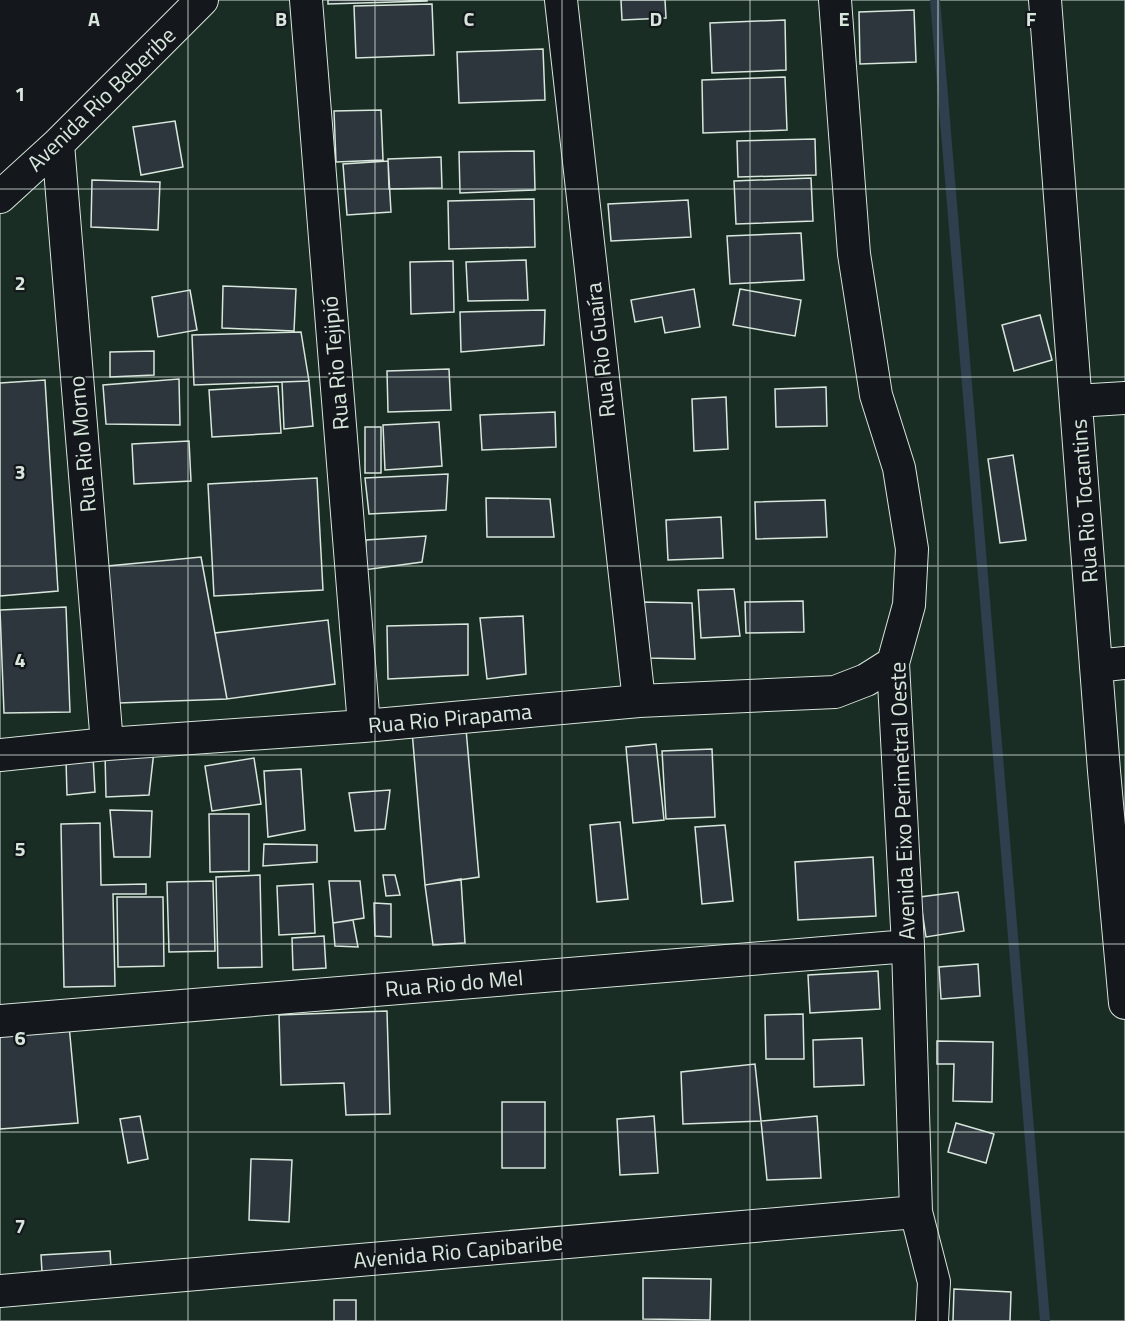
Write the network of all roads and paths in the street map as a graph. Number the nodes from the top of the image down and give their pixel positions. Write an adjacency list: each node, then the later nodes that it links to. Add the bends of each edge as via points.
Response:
1 (202, 0): 6 (street, Avenida Rio Beberibe)
2 (306, 0): 13 (street, Rua Rio Tejipió)
3 (561, 0): 12 (street, Rua Rio Guaíra)
4 (835, 0): 10 (street, Avenida Eixo Perimetral Oeste, via 854,254 876,394 898,468 912,549 909,606)
5 (1045, 0): 9 (street, Rua Rio Tocantins)
6 (58, 144): 7 (street, Avenida Rio Beberibe); 14 (street, Rua Rio Morno)
7 (0, 197)
8 (1125, 398): 9 (street)
9 (1076, 401): 11 (street, Rua Rio Tocantins)
10 (893, 663): 12 (street, Rua Rio Pirapama, via 866,680 835,692); 17 (street, Avenida Eixo Perimetral Oeste)
11 (1111, 664): 16 (street, Rua Rio Tocantins)
12 (639, 701): 13 (street, Rua Rio Pirapama)
13 (364, 726): 14 (street, Rua Rio Pirapama)
14 (107, 744): 15 (street, Rua Rio Pirapama)
15 (0, 754)
16 (1122, 916): 18 (street, Rua Rio Tocantins)
17 (908, 946): 19 (street, Rua Rio do Mel); 20 (street, Avenida Eixo Perimetral Oeste)
18 (1125, 1003)
19 (0, 1021)
20 (916, 1212): 21 (street, Avenida Rio Capibaribe); 22 (street, Avenida Eixo Perimetral Oeste, via 934,1282)
21 (0, 1291)
22 (932, 1321)

